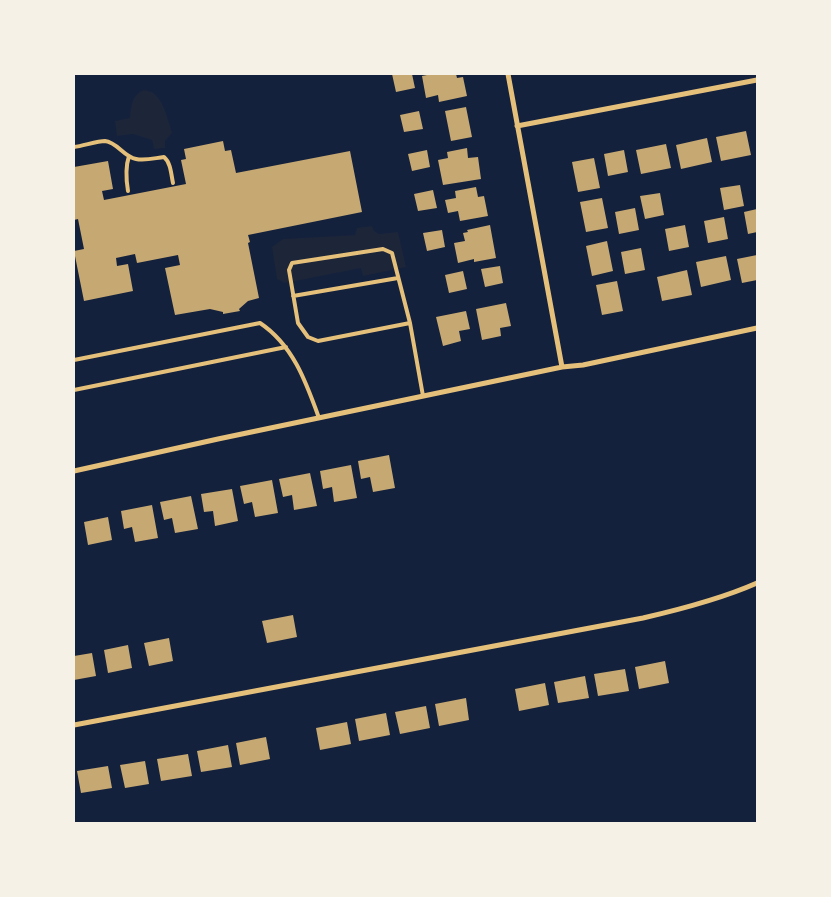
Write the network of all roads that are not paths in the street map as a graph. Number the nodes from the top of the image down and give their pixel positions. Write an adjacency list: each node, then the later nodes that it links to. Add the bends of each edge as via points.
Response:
1 (508, 74): 3 (street)
2 (757, 80): 3 (street)
3 (517, 126): 14 (street)
4 (74, 148): 5 (lane, via 104,141)
5 (129, 156): 6 (lane, via 145,160 164,157); 7 (lane, via 126,164)
6 (173, 183)
7 (128, 191)
8 (398, 278): 9 (lane); 9 (lane, via 392,253 383,249 292,263 289,270); 10 (lane)
9 (294, 296): 10 (lane, via 298,322 308,338 318,341)
10 (410, 323): 16 (lane)
11 (757, 328): 14 (street)
12 (286, 347): 13 (lane, via 260,322); 15 (lane); 17 (lane, via 300,370)
13 (74, 360)
14 (562, 367): 16 (street)
15 (74, 390)
16 (423, 396): 17 (street)
17 (319, 418): 18 (street)
18 (74, 471)
19 (757, 583): 20 (street, via 695,606 644,618)
20 (74, 725)

